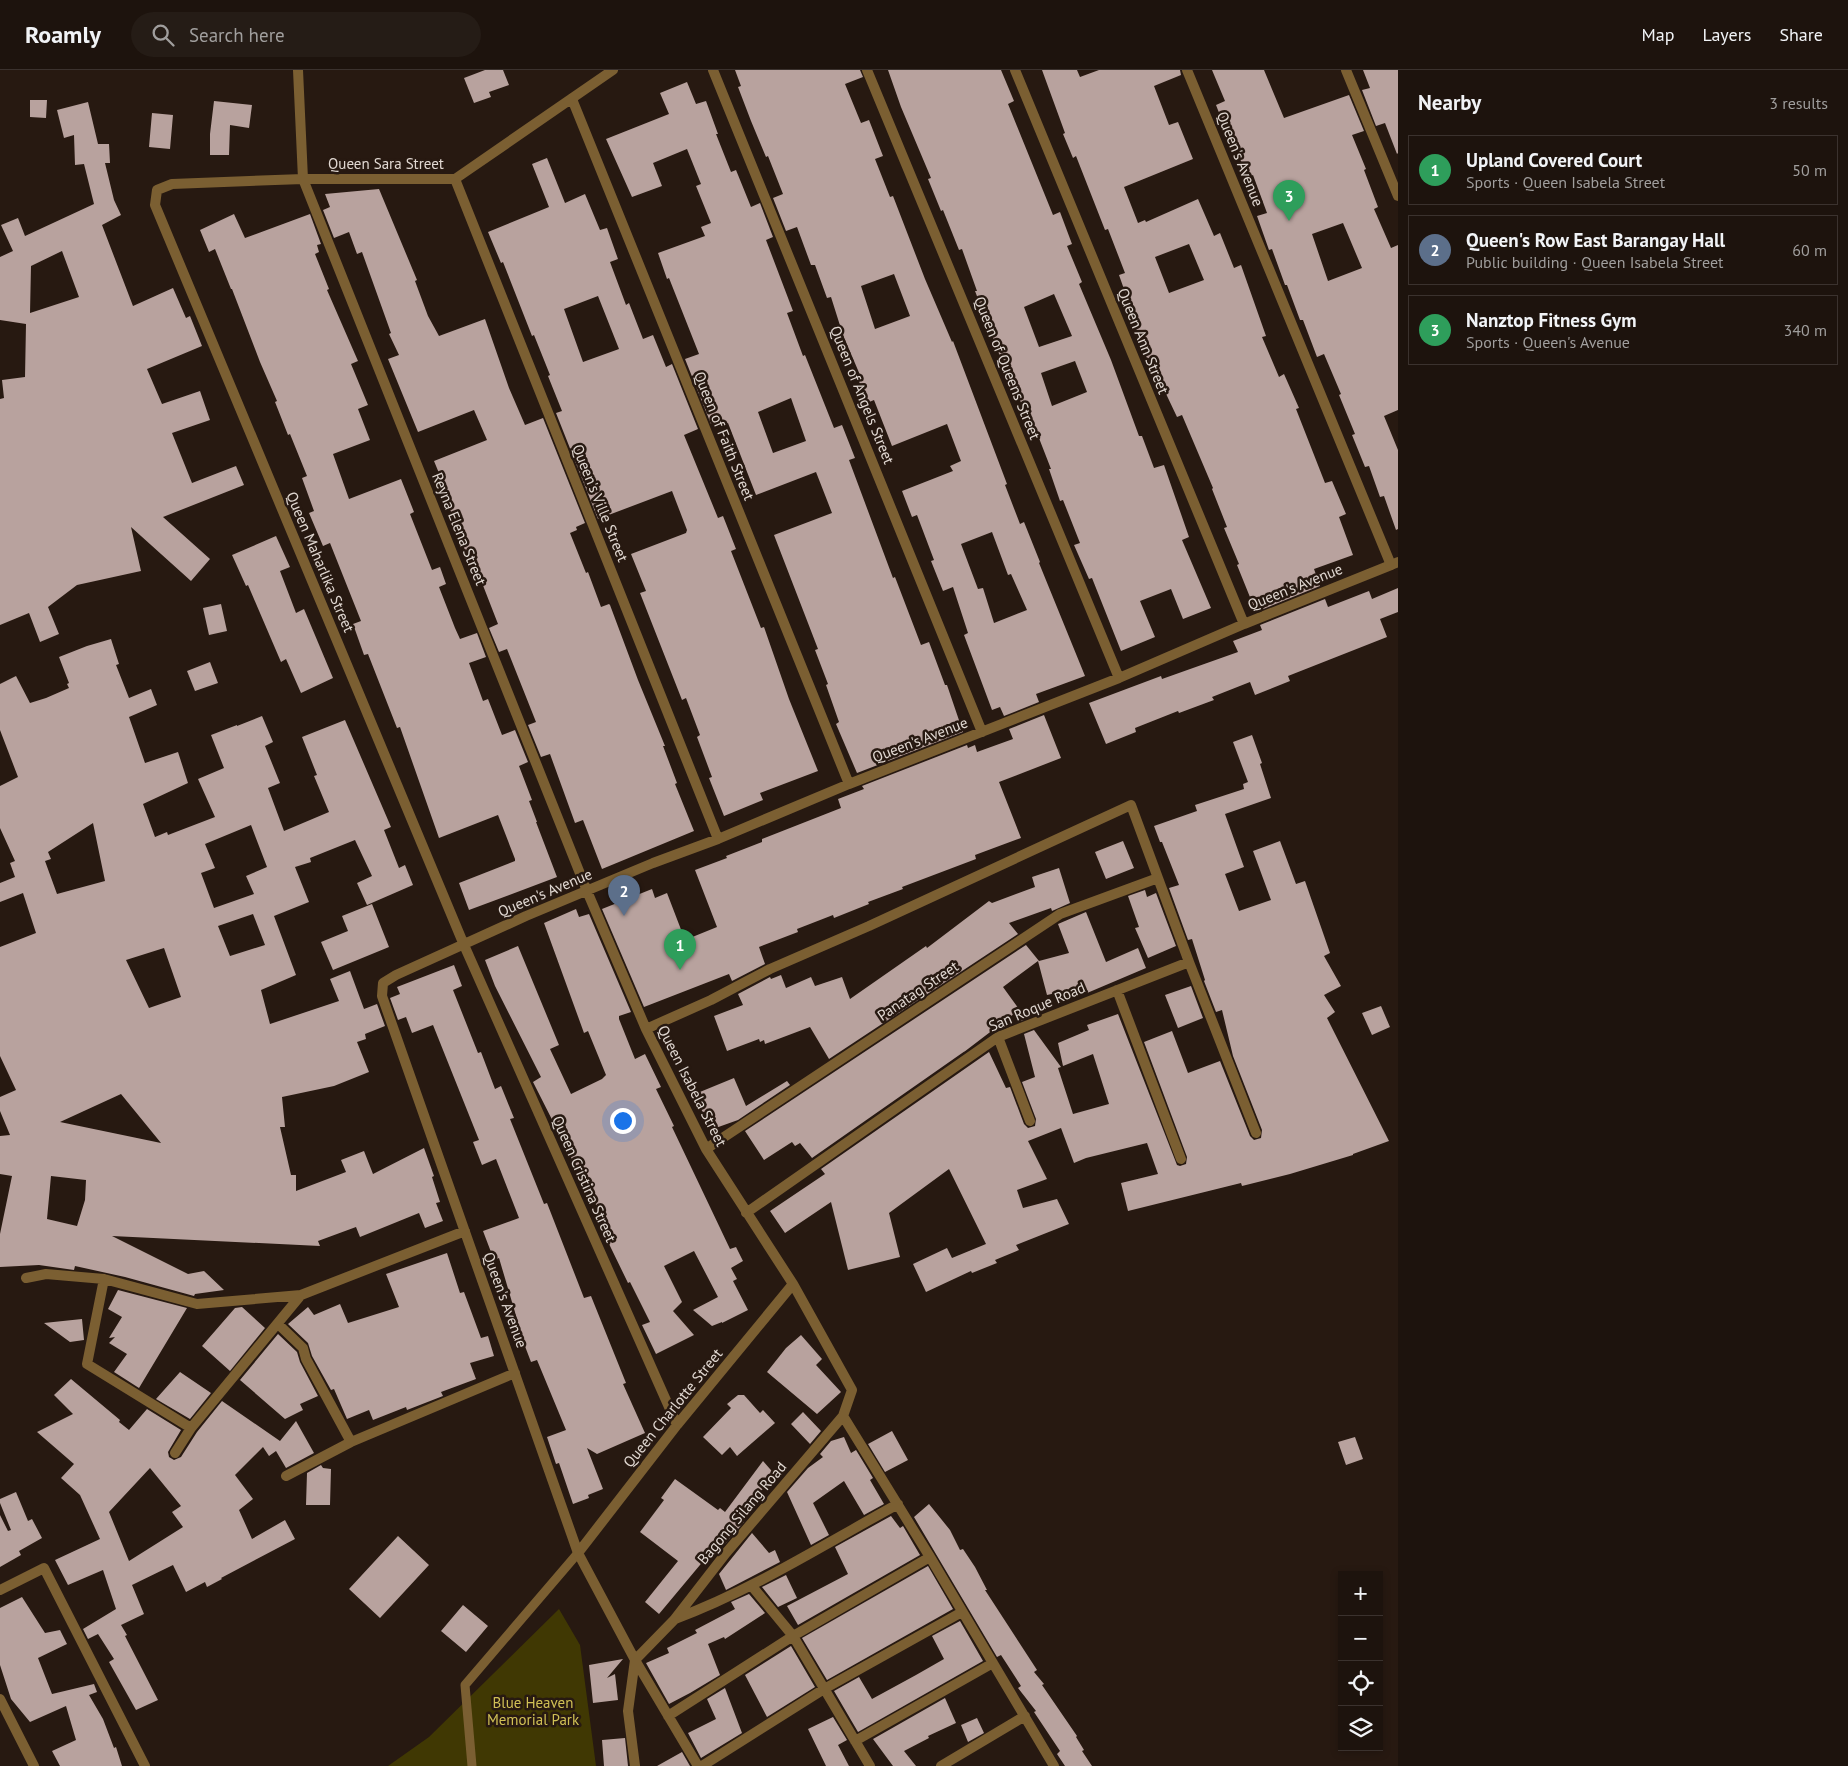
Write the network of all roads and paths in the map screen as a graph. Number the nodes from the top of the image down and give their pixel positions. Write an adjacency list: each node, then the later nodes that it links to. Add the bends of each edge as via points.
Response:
1 (298, 70): 9 (street, Reyna Elena Street)
2 (613, 70): 8 (street, Queen Sara Street)
3 (713, 70): 16 (street, Queen of Angels Street)
4 (868, 70): 15 (street, Queen of Queens Street)
5 (1015, 70): 14 (street, Queen Ann Street)
6 (1187, 70): 13 (street, Queen's Avenue)
7 (1346, 70): 12 (street)
8 (572, 99): 10 (street, Queen Sara Street); 17 (street, Queen of Faith Street)
9 (302, 179): 10 (street, Queen Sara Street); 11 (street, Queen Sara Street, via 172,184); 20 (street, Reyna Elena Street)
10 (455, 179): 18 (street, Queen's Ville Street)
11 (157, 190): 21 (street, Queen Maharlika Street, via 156,205)
12 (1398, 196)
13 (1395, 563): 14 (street, Queen's Avenue)
14 (1244, 624): 15 (street, Queen's Avenue)
15 (1119, 678): 16 (street, Queen's Avenue)
16 (982, 732): 17 (street, Queen's Avenue)
17 (849, 784): 18 (street, Queen's Avenue)
18 (718, 838): 20 (street, Queen's Avenue)
19 (1158, 878): 22 (street); 24 (street, via 1131,805); 28 (street, Panatag Street, via 1060,914)
20 (587, 891): 21 (street, Queen's Avenue); 24 (street, Queen Isabela Street)
21 (464, 945): 31 (street, Queen's Avenue, via 396,975 384,983 382,996); 39 (street, Queen Cristina Street)
22 (1189, 962): 23 (street, San Roque Road); 27 (street)
23 (1117, 990): 25 (street, San Roque Road); 29 (street)
24 (646, 1028): 28 (street, Queen Isabela Street)
25 (998, 1037): 26 (street); 30 (street, San Roque Road)
26 (1030, 1121)
27 (1256, 1133)
28 (706, 1149): 30 (street, Queen Isabela Street)
29 (1181, 1159)
30 (746, 1213): 34 (street, Queen Isabela Street)
31 (464, 1231): 35 (street); 37 (street, Queen's Avenue)
32 (26, 1278): 33 (street, via 46,1274)
33 (104, 1279): 35 (street, via 197,1304); 40 (street, via 87,1364)
34 (793, 1284): 38 (street, Bagong Silang Road, via 852,1390); 39 (street, Queen Charlotte Street)
35 (301, 1295): 36 (street)
36 (278, 1324): 40 (street); 41 (street, via 303,1348)
37 (515, 1374): 41 (street); 45 (street, Queen's Avenue)
38 (843, 1416): 44 (street); 50 (street, Bagong Silang Road, via 726,1553)
39 (677, 1425): 45 (street, Queen Charlotte Street)
40 (191, 1428): 42 (street)
41 (351, 1442): 43 (street)
42 (175, 1453)
43 (286, 1476)
44 (898, 1504): 46 (street); 47 (street)
45 (578, 1553): 52 (street, Queen's Avenue); 61 (lane, via 465,1685)
46 (930, 1556): 49 (street); 51 (street)
47 (751, 1585): 50 (street); 51 (street)
48 (0, 1590): 60 (street, via 44,1568)
49 (962, 1612): 53 (street); 54 (street)
50 (674, 1620): 52 (street, Bagong Silang Road)
51 (793, 1636): 54 (street); 56 (street)
52 (635, 1660): 56 (street, Queen's Avenue); 62 (street, via 628,1711)
53 (993, 1664): 57 (street); 58 (street)
54 (824, 1689): 58 (street); 64 (street)
55 (0, 1699): 59 (street)
56 (668, 1716): 63 (street, Queen's Avenue)
57 (1025, 1716): 66 (street); 67 (street)
58 (855, 1741): 65 (street)
59 (34, 1766)
60 (145, 1766)
61 (472, 1766)
62 (635, 1766)
63 (698, 1766)
64 (702, 1766)
65 (870, 1766)
66 (941, 1766)
67 (1054, 1766)

